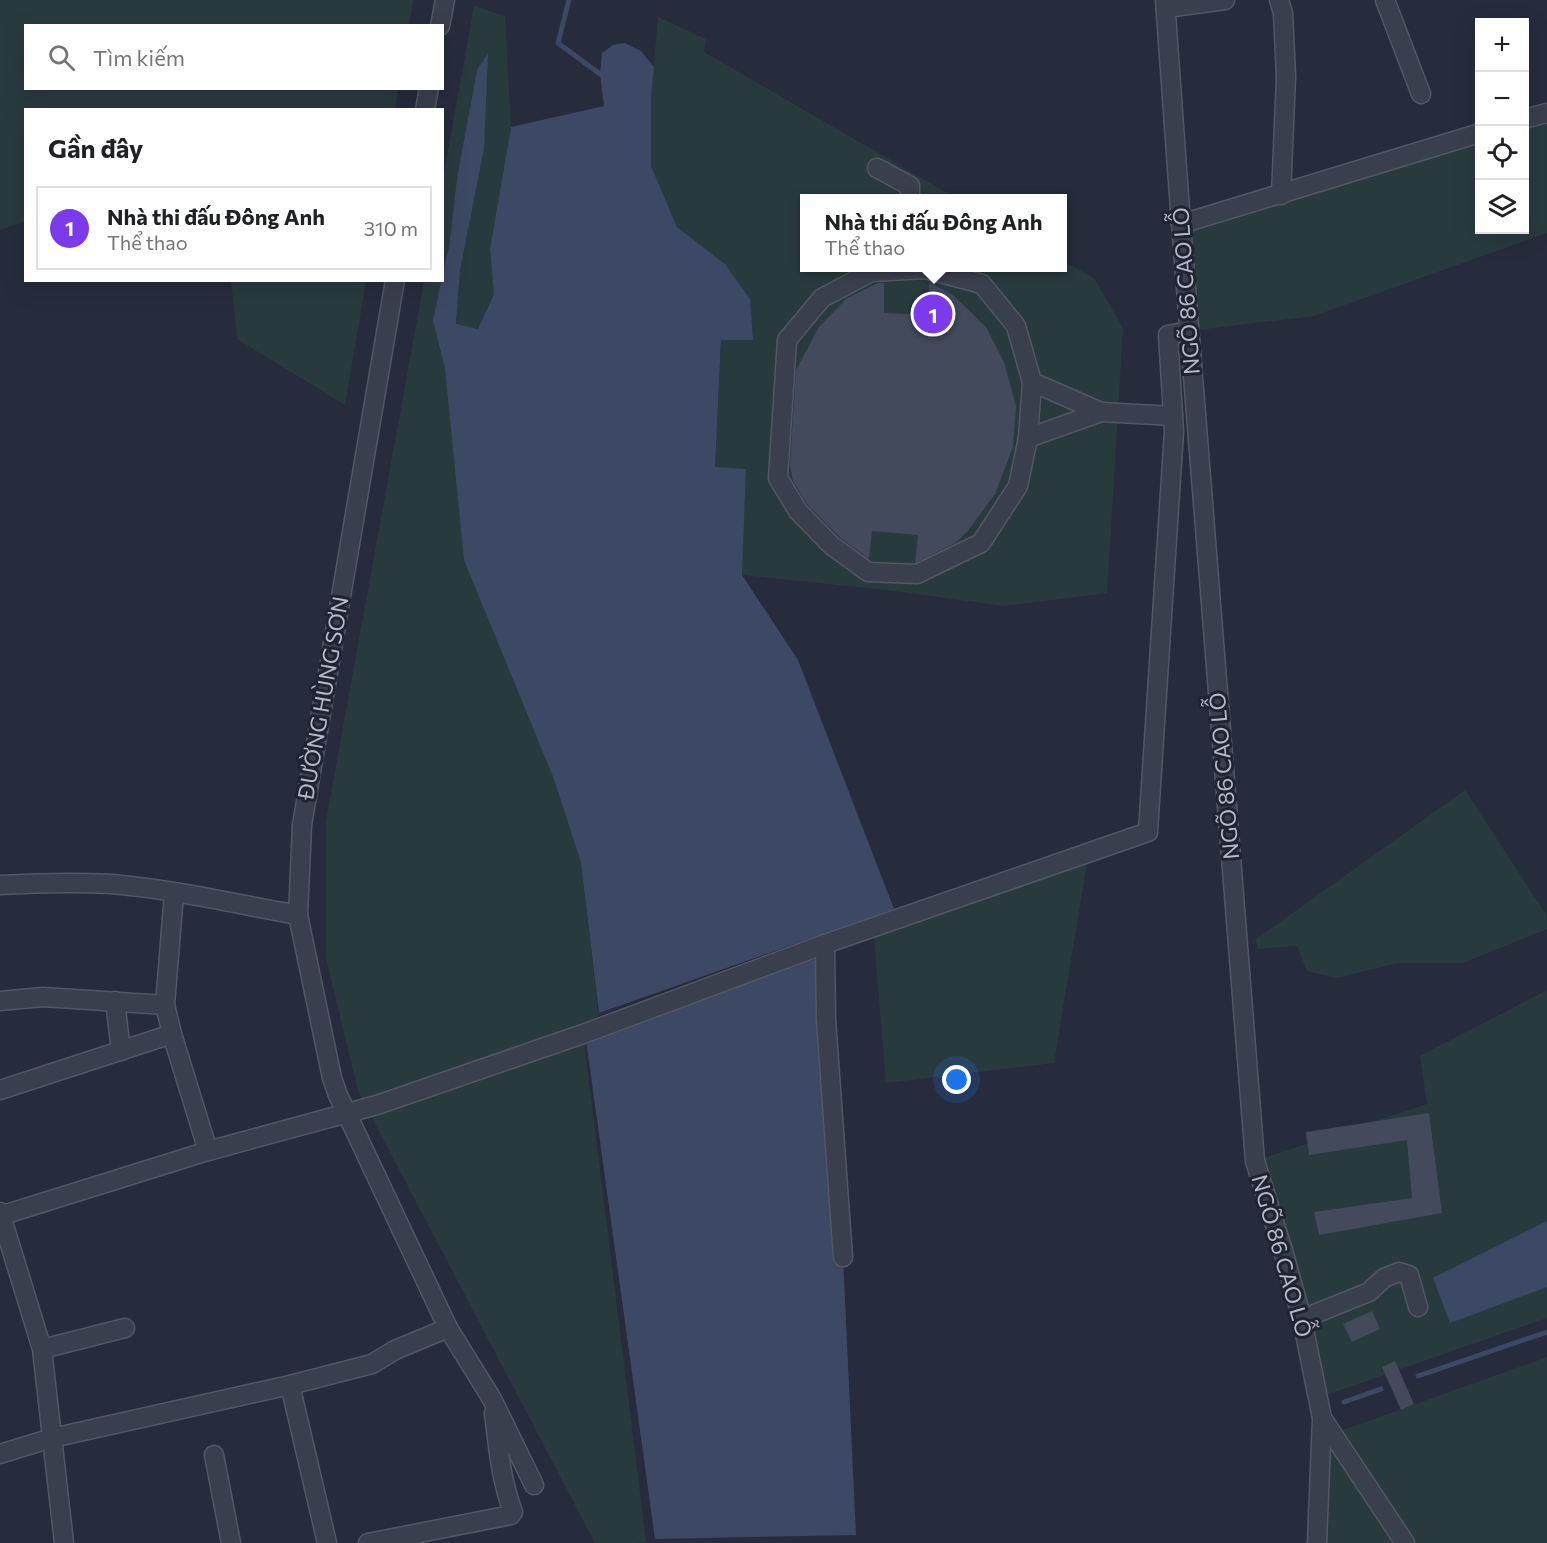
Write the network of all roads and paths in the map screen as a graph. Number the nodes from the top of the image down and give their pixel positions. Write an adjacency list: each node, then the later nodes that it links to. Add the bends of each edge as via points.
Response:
1 (445, 0): 6 (street)
2 (1225, 0): 5 (street)
3 (1279, 0): 15 (street, via 1286,77)
4 (1385, 0): 8 (street)
5 (1166, 4): 16 (street, NGÕ 86 CAO LỖ)
6 (440, 24)
7 (429, 90): 9 (street)
8 (1421, 94)
9 (425, 108)
10 (1547, 113): 11 (street)
11 (1529, 118)
12 (1475, 134): 15 (street)
13 (877, 168): 14 (street, via 910,186)
14 (910, 194)
15 (1281, 195): 16 (street)
16 (1180, 224): 20 (street, NGÕ 86 CAO LỖ)
17 (871, 272): 24 (street, via 822,298 787,340 778,478 798,511 831,545 868,572 917,574 981,543 1018,486)
18 (936, 272): 21 (street, via 982,284 1016,326)
19 (395, 282): 27 (street, ĐƯỜNG HÙNG SƠN, via 302,825)
20 (1189, 331): 23 (street, via 1168,335); 40 (street, NGÕ 86 CAO LỖ, via 1255,1161)
21 (1032, 382): 22 (street); 24 (street)
22 (1101, 412): 23 (street); 24 (street)
23 (1173, 416): 28 (street, via 1148,832)
24 (1029, 438)
25 (0, 885): 26 (street, via 112,884)
26 (174, 893): 27 (street); 31 (street)
27 (298, 915): 35 (street, ĐƯỜNG HÙNG SƠN, via 332,1078)
28 (825, 944): 35 (street, via 583,1034 377,1106); 38 (street, via 826,1019)
29 (0, 1001): 30 (street, via 44,997)
30 (115, 1002): 31 (street); 33 (street)
31 (165, 1005): 32 (street)
32 (172, 1034): 33 (street); 36 (street)
33 (121, 1051): 34 (street)
34 (0, 1090)
35 (345, 1113): 36 (street); 42 (street, ĐƯỜNG HÙNG SƠN)
36 (208, 1151): 37 (street)
37 (0, 1215): 43 (street)
38 (843, 1257)
39 (1418, 1307): 40 (street, via 1409,1275 1399,1272 1384,1278 1369,1292)
40 (1302, 1319): 46 (street, NGÕ 86 CAO LỖ)
41 (125, 1328): 43 (street)
42 (448, 1329): 44 (street, via 395,1350 372,1364); 45 (street, ĐƯỜNG HÙNG SƠN)
43 (42, 1348): 47 (street)
44 (290, 1386): 47 (street); 53 (street)
45 (492, 1399): 50 (street, ĐƯỜNG HÙNG SƠN); 54 (street, via 511,1515)
46 (1322, 1418): 55 (street, NGÕ 86 CAO LỖ); 56 (street)
47 (52, 1438): 48 (street); 51 (street)
48 (0, 1454)
49 (214, 1455): 52 (street)
50 (534, 1485)
51 (64, 1543)
52 (231, 1543)
53 (327, 1543)
54 (368, 1543)
55 (1317, 1543)
56 (1405, 1543)

